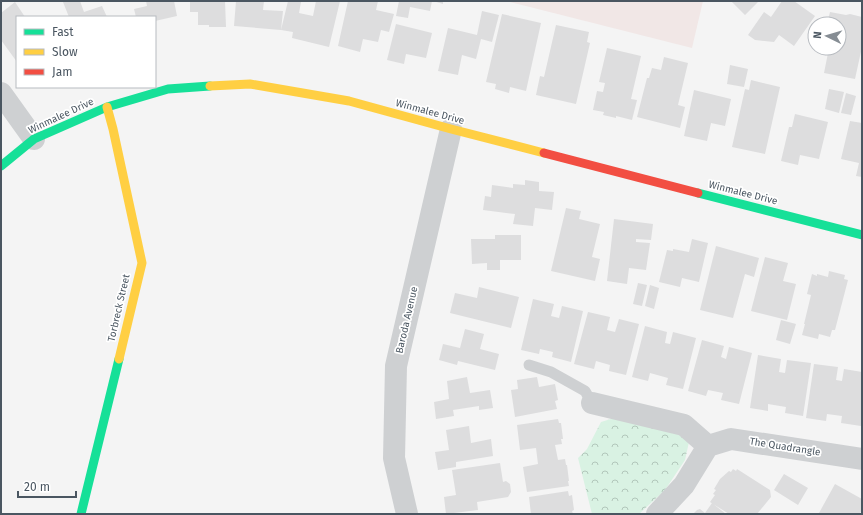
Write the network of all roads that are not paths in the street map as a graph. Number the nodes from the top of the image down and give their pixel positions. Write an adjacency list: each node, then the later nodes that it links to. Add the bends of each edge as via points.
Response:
1 (1, 93): 4 (street)
2 (107, 107): 3 (street, Winmalee Drive, via 168,89 250,84 349,101); 4 (street, Winmalee Drive); 11 (street, Torbreck Street, via 142,263)
3 (451, 129): 6 (street, Winmalee Drive); 12 (street, Baroda Avenue, via 396,366 394,458)
4 (34, 139): 5 (street, Winmalee Drive)
5 (1, 166)
6 (862, 235)
7 (529, 365): 8 (lane, via 551,372 585,390)
8 (592, 403): 9 (street, via 684,425)
9 (708, 446): 10 (street, The Quadrangle, via 731,439); 13 (street, via 684,486)
10 (862, 459)
11 (82, 514)
12 (407, 514)
13 (657, 514)

